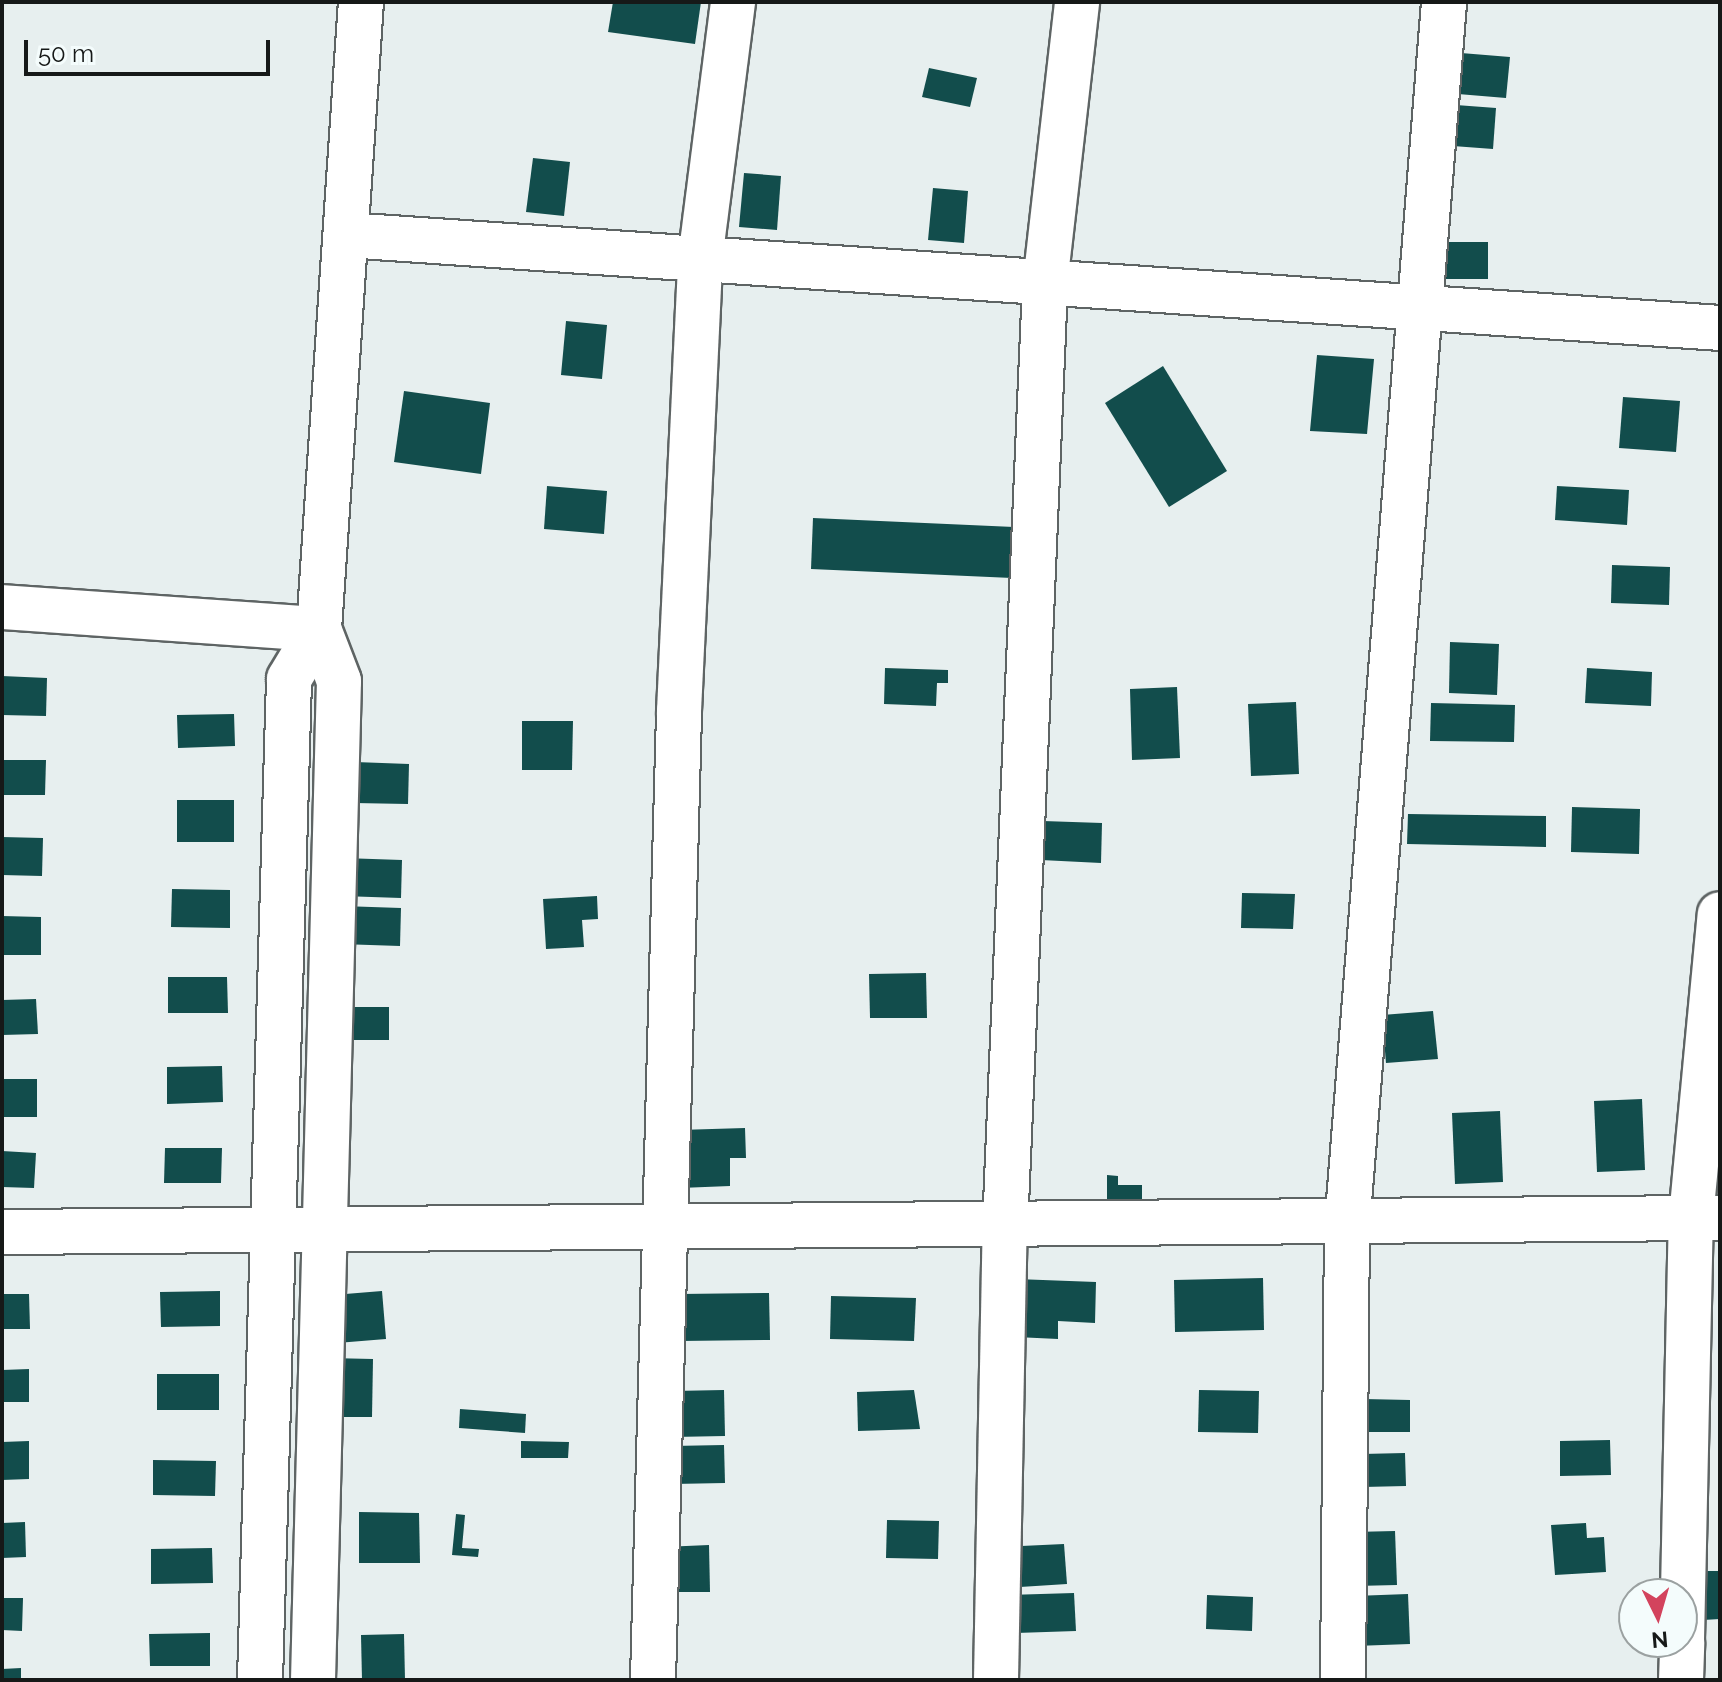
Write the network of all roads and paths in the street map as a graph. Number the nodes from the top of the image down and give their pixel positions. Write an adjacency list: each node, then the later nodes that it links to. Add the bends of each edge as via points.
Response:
1 (361, 2): 5 (street)
2 (733, 2): 6 (street)
3 (1077, 2): 7 (street)
4 (1444, 2): 8 (street)
5 (346, 235): 6 (street); 11 (street)
6 (700, 260): 7 (street); 15 (street, via 679,711)
7 (1045, 284): 8 (street); 16 (street)
8 (1421, 309): 9 (street); 14 (street)
9 (1720, 328)
10 (2, 607): 11 (street)
11 (319, 629): 17 (street, via 289,679); 18 (street, via 339,681)
12 (1720, 914): 13 (street)
13 (1706, 1218): 14 (street); 20 (street)
14 (1347, 1227): 16 (street); 26 (street)
15 (668, 1228): 16 (street); 18 (street); 24 (street)
16 (1005, 1228): 25 (street)
17 (272, 1230): 18 (street); 19 (street); 22 (street)
18 (321, 1231): 23 (street)
19 (2, 1232)
20 (1686, 1578)
21 (1682, 1658): 27 (street)
22 (260, 1680)
23 (313, 1680)
24 (653, 1680)
25 (996, 1680)
26 (1343, 1680)
27 (1681, 1680)

